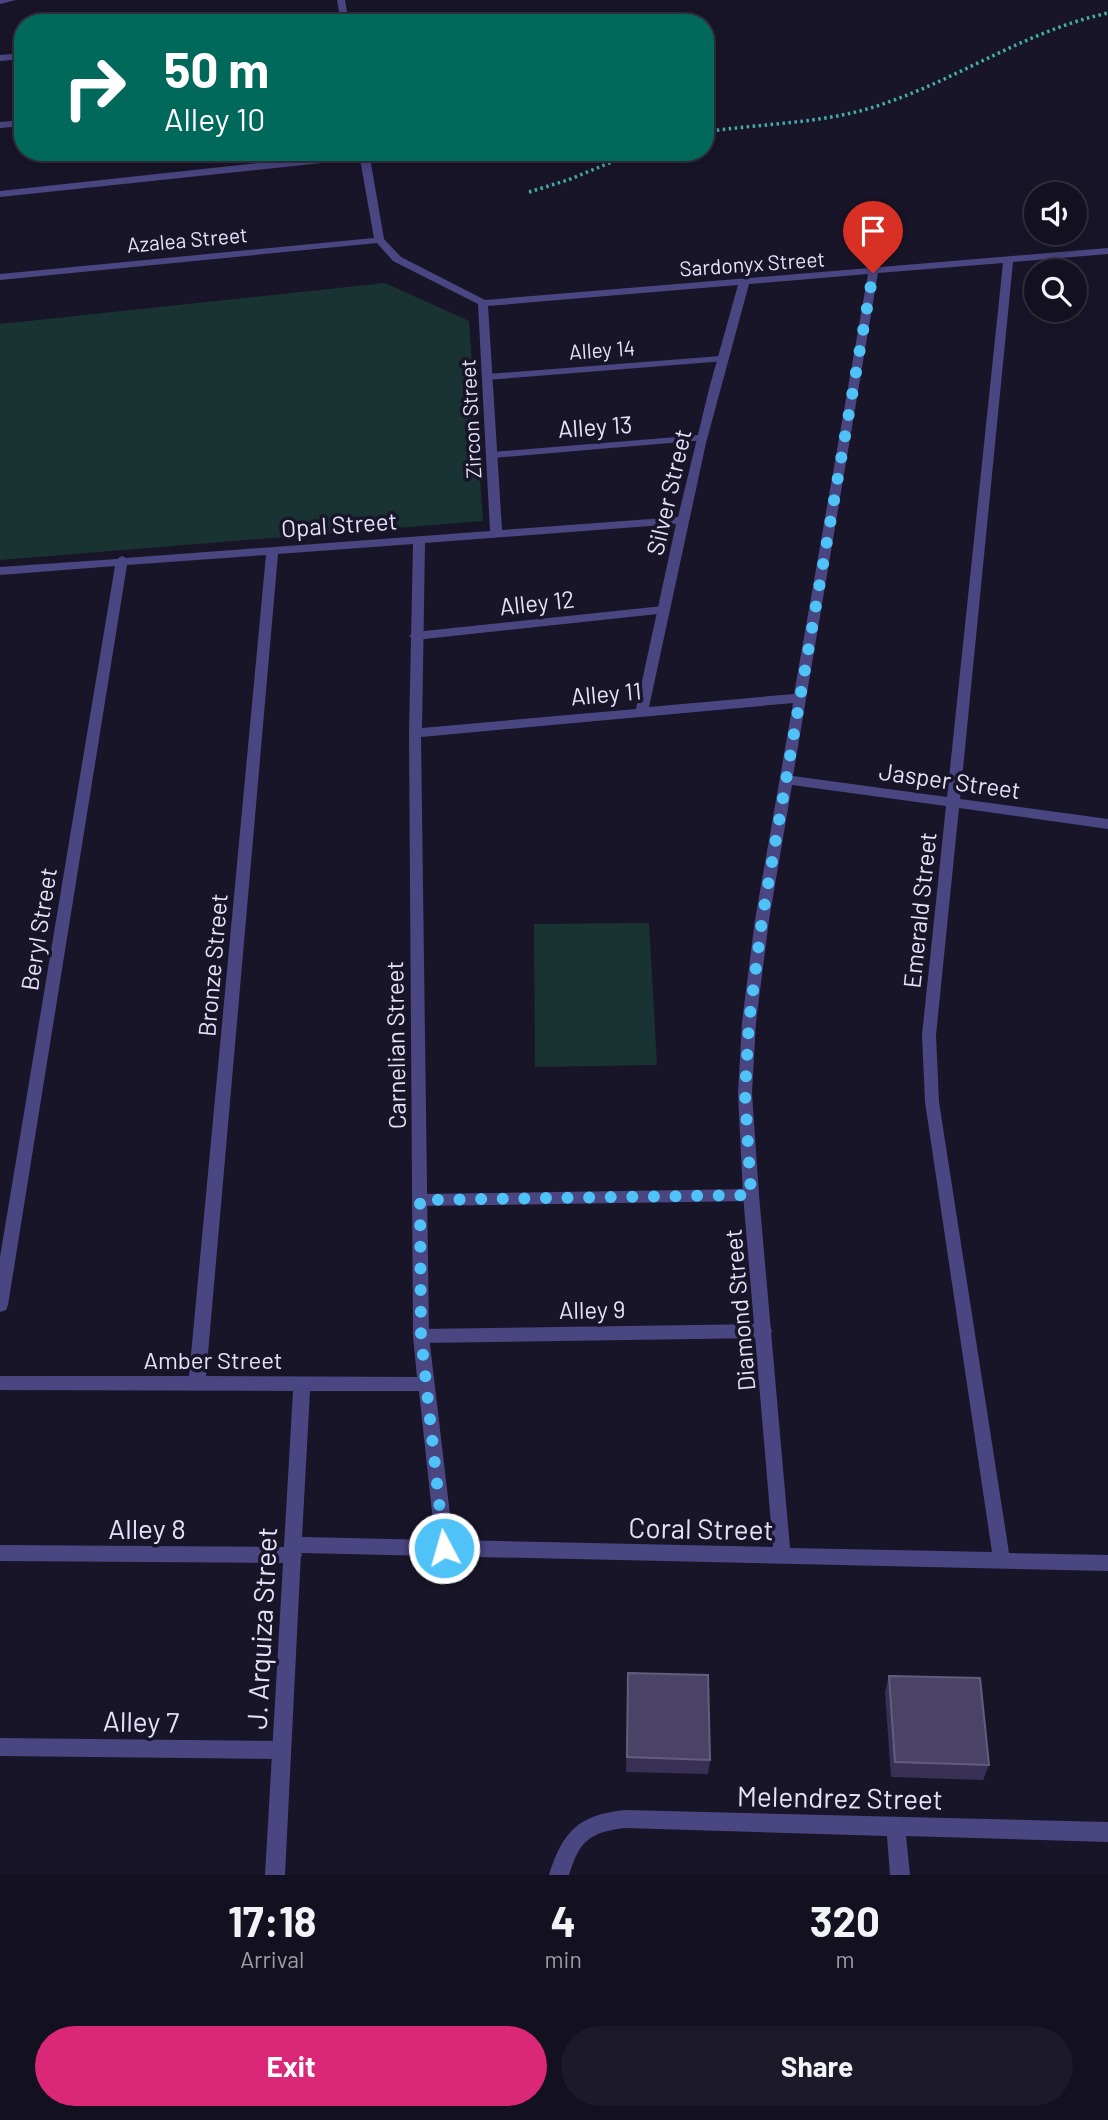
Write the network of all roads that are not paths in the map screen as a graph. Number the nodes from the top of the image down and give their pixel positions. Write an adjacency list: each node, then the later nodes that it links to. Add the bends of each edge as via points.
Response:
1 (12, 0): 2 (street)
2 (0, 1)
3 (300, 161): 5 (street)
4 (365, 161): 6 (street)
5 (0, 194)
6 (379, 240): 10 (street, Azalea Street); 12 (street, via 397,259)
7 (1108, 251): 8 (street, Sardonyx Street)
8 (1008, 262): 9 (street, Sardonyx Street); 29 (street, Emerald Street)
9 (873, 273): 11 (street, Sardonyx Street); 25 (street, Diamond Street)
10 (0, 276)
11 (744, 283): 12 (street, Sardonyx Street); 13 (street, Silver Street)
12 (483, 303): 14 (street, Zircon Street)
13 (721, 359): 14 (street, Alley 14); 15 (street, Silver Street)
14 (487, 377): 16 (street, Zircon Street)
15 (702, 438): 16 (street, Alley 13); 17 (street, Silver Street)
16 (492, 455): 18 (street, Zircon Street)
17 (682, 520): 18 (street, Opal Street); 23 (street, Silver Street)
18 (496, 533): 19 (street, Opal Street)
19 (419, 539): 20 (street, Opal Street); 24 (street, Carnelian Street)
20 (272, 550): 21 (street, Opal Street); 37 (street, Bronze Street)
21 (122, 560): 22 (street, Opal Street); 33 (street, Beryl Street)
22 (0, 571)
23 (663, 610): 24 (street, Alley 12); 26 (street, Silver Street)
24 (415, 636): 27 (street, Carnelian Street)
25 (801, 698): 26 (street, Alley 11); 28 (street, Diamond Street)
26 (642, 712): 27 (street, Alley 11)
27 (415, 733): 32 (street, Carnelian Street)
28 (786, 780): 29 (street, Jasper Street); 31 (street, Diamond Street, via 749,1022 745,1093)
29 (954, 803): 30 (street, Jasper Street); 44 (street, Emerald Street, via 932,984 932,1102)
30 (1108, 824)
31 (751, 1195): 32 (street); 34 (street, Diamond Street)
32 (420, 1200): 35 (street, Carnelian Street)
33 (0, 1305)
34 (764, 1331): 35 (street, Alley 9); 43 (street, Diamond Street)
35 (421, 1336): 39 (street, Carnelian Street)
36 (0, 1383): 37 (street, Amber Street)
37 (197, 1384): 38 (street, Amber Street)
38 (302, 1384): 39 (street, Amber Street); 41 (street, J. Arquiza Street)
39 (426, 1384): 40 (street, Carnelian Street)
40 (444, 1548): 41 (street, Coral Street); 43 (street, Coral Street)
41 (293, 1550): 42 (street, Alley 8); 47 (street, J. Arquiza Street)
42 (0, 1553)
43 (782, 1556): 44 (street, Coral Street)
44 (1002, 1561): 45 (street, Coral Street)
45 (1108, 1563)
46 (0, 1747): 47 (street, Alley 7)
47 (282, 1750): 50 (street, J. Arquiza Street)
48 (896, 1826): 49 (street, Melendrez Street); 51 (street, Melendrez Street, via 600,1821 576,1837); 52 (street)
49 (1108, 1832)
50 (275, 1875)
51 (559, 1875)
52 (900, 1875)

